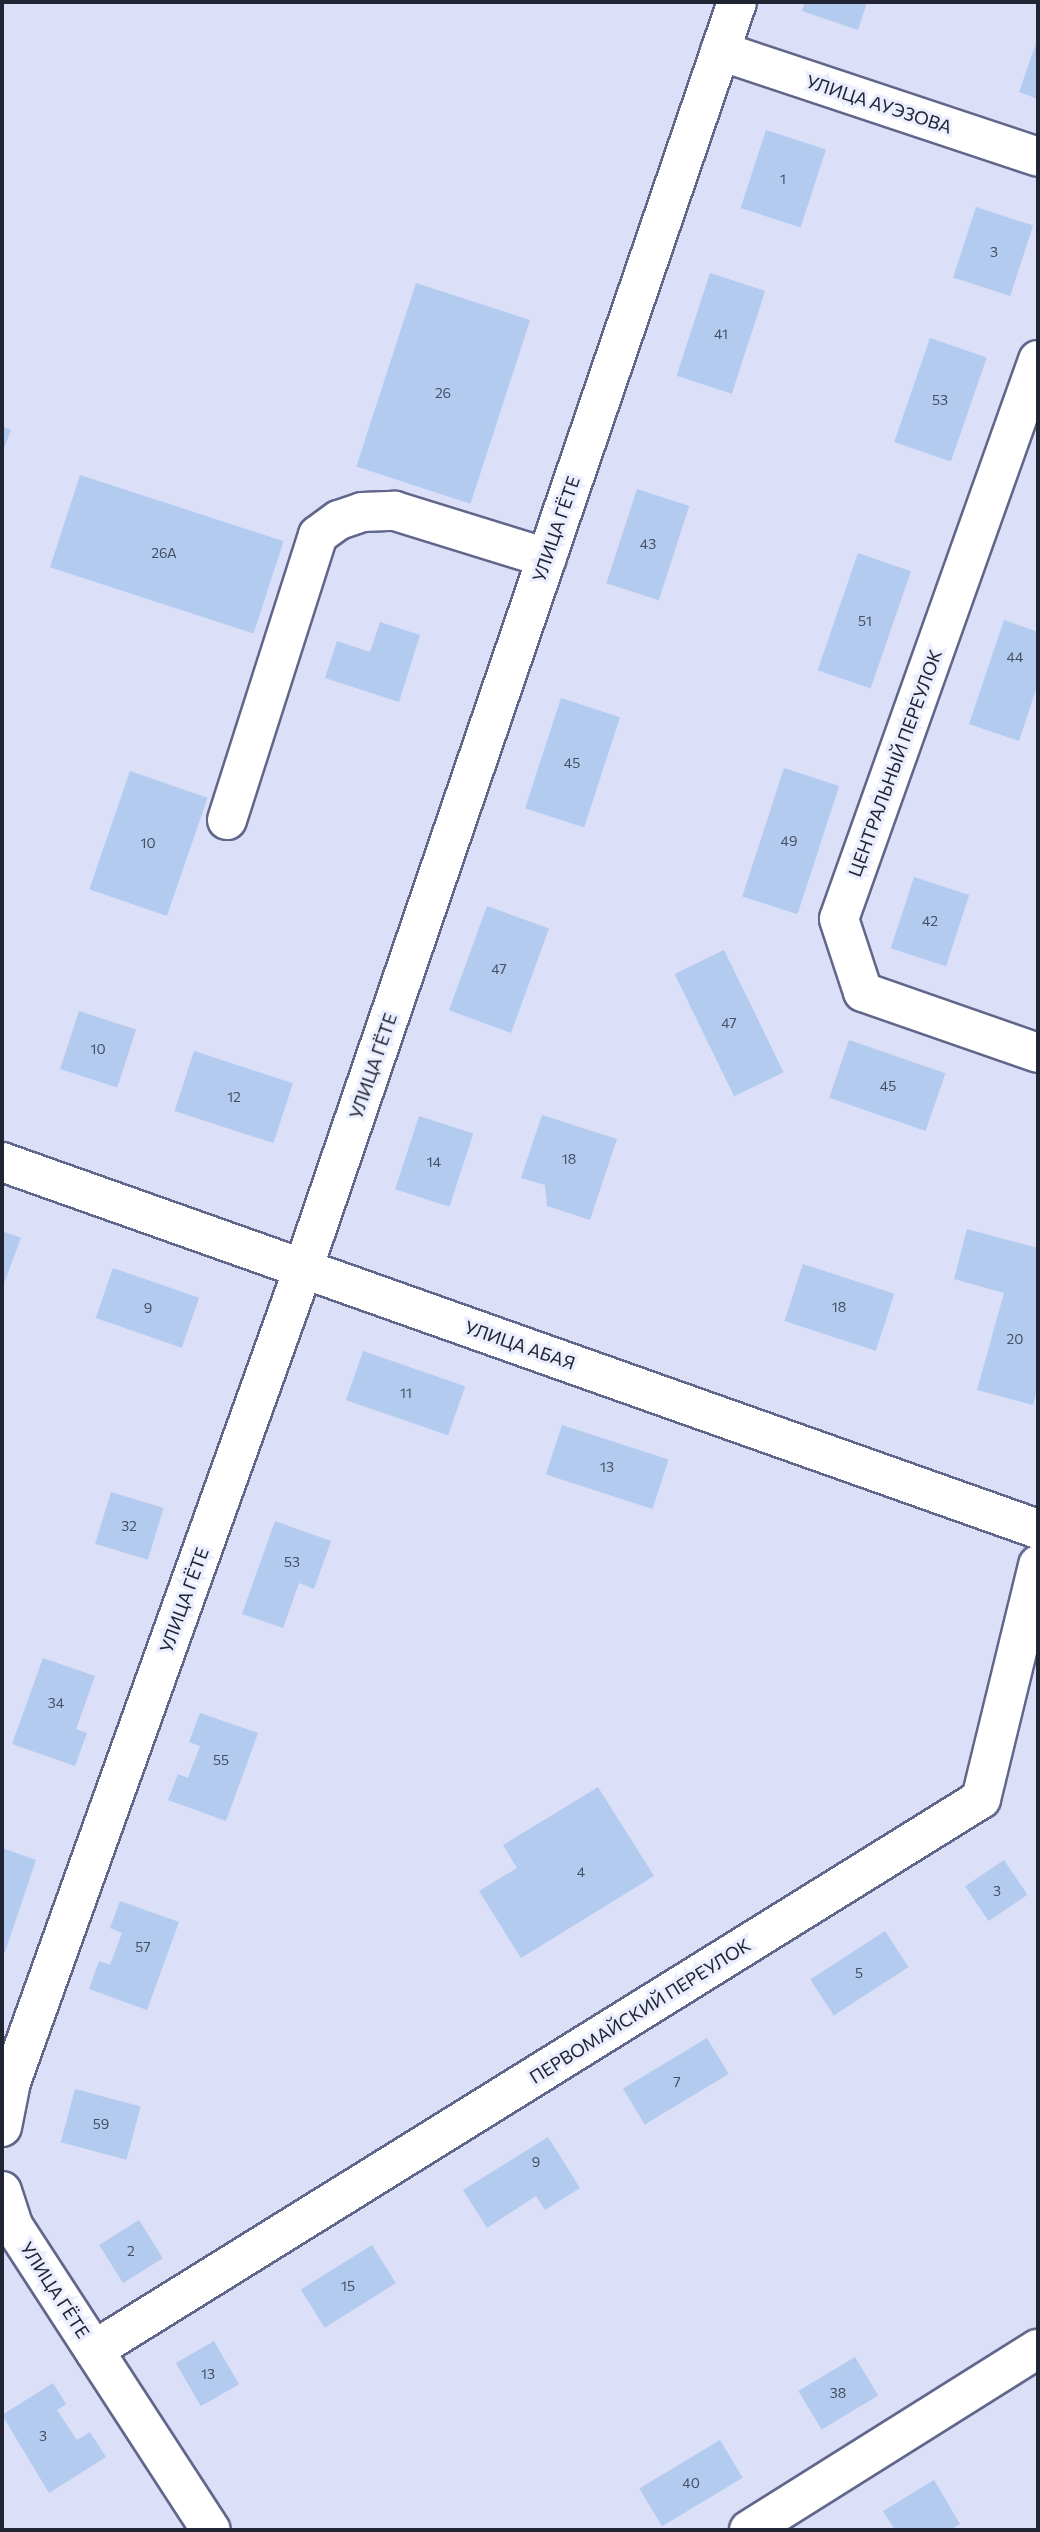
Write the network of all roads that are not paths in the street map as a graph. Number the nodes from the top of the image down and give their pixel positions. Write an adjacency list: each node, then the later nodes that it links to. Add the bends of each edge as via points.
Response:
1 (737, 2): 2 (street, УЛИЦА ГЁТЕ)
2 (720, 51): 3 (street, УЛИЦА АУЭЗОВА); 5 (street, УЛИЦА ГЁТЕ)
3 (1038, 157)
4 (1038, 360): 7 (street, ЦЕНТРАЛЬНЫЙ ПЕРЕУЛОК, via 839,919 863,992)
5 (547, 558): 6 (street, via 395,511 362,512 339,520 318,536); 9 (street, УЛИЦА ГЁТЕ)
6 (227, 820)
7 (1038, 1053)
8 (2, 1162): 9 (street, УЛИЦА АБАЯ)
9 (303, 1269): 10 (street, УЛИЦА АБАЯ); 12 (street, УЛИЦА ГЁТЕ, via 11,2082)
10 (1038, 1528)
11 (1038, 1565): 15 (street, ПЕРВОМАЙСКИЙ ПЕРЕУЛОК, via 981,1799)
12 (2, 2127)
13 (2, 2191): 15 (street, УЛИЦА ГЁТЕ, via 14,2227)
14 (1038, 2349): 17 (street)
15 (94, 2350): 16 (street, УЛИЦА ГЁТЕ)
16 (211, 2530)
17 (749, 2530)

